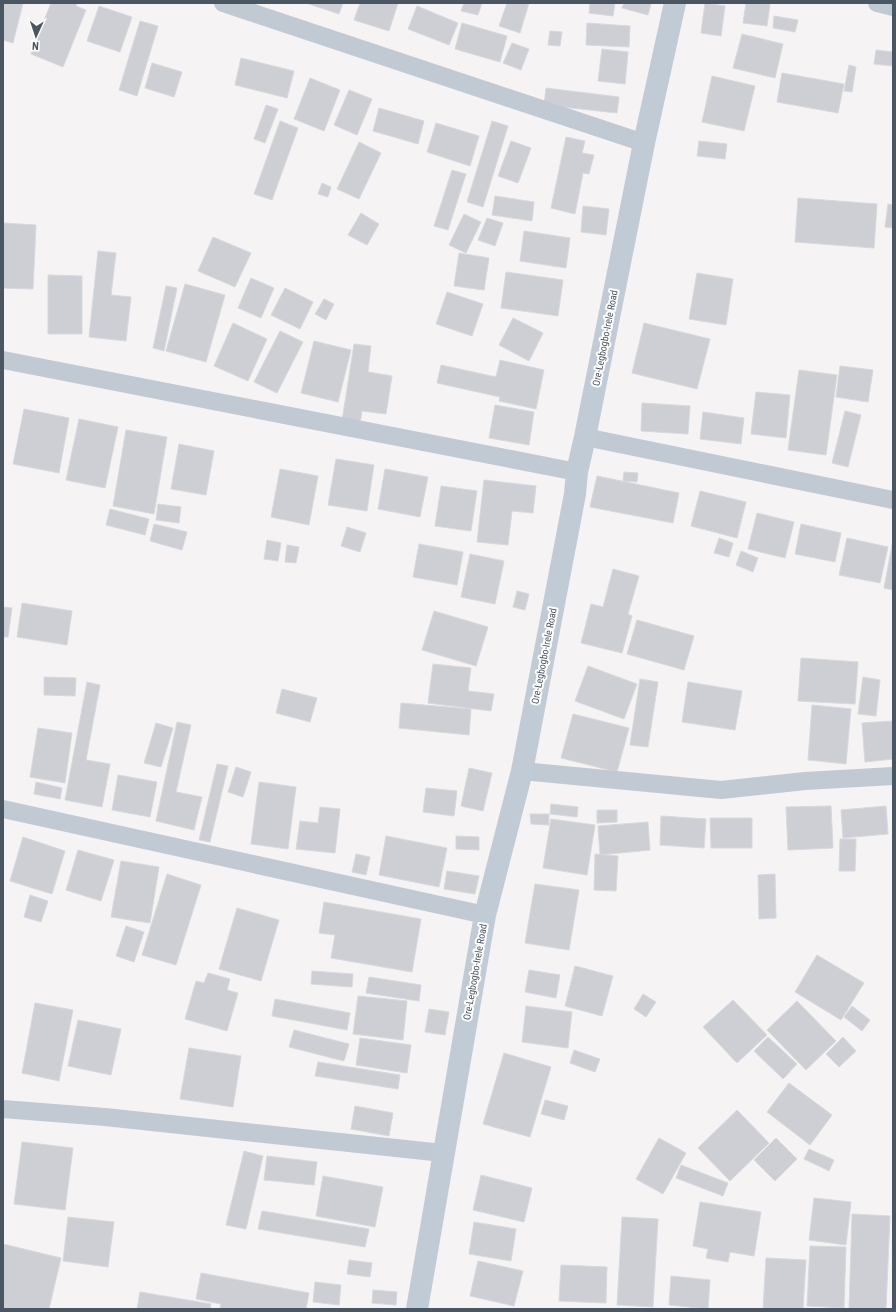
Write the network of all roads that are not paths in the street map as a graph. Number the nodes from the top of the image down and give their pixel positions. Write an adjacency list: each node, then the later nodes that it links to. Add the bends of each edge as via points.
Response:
1 (223, 3): 5 (street)
2 (675, 3): 5 (main road, Ore-Legbogbo-Irele Road)
3 (878, 3): 4 (street)
4 (893, 8)
5 (644, 143): 7 (main road, Ore-Legbogbo-Irele Road)
6 (3, 360): 8 (street)
7 (585, 437): 8 (main road, Ore-Legbogbo-Irele Road); 9 (street)
8 (577, 472): 10 (main road, Ore-Legbogbo-Irele Road, via 575,494)
9 (893, 500)
10 (522, 771): 11 (street, via 721,790 805,781); 13 (main road, Ore-Legbogbo-Irele Road)
11 (893, 776)
12 (3, 809): 13 (street)
13 (485, 915): 15 (main road, Ore-Legbogbo-Irele Road)
14 (3, 1109): 15 (street)
15 (443, 1152): 16 (main road, Ore-Legbogbo-Irele Road)
16 (417, 1309)

